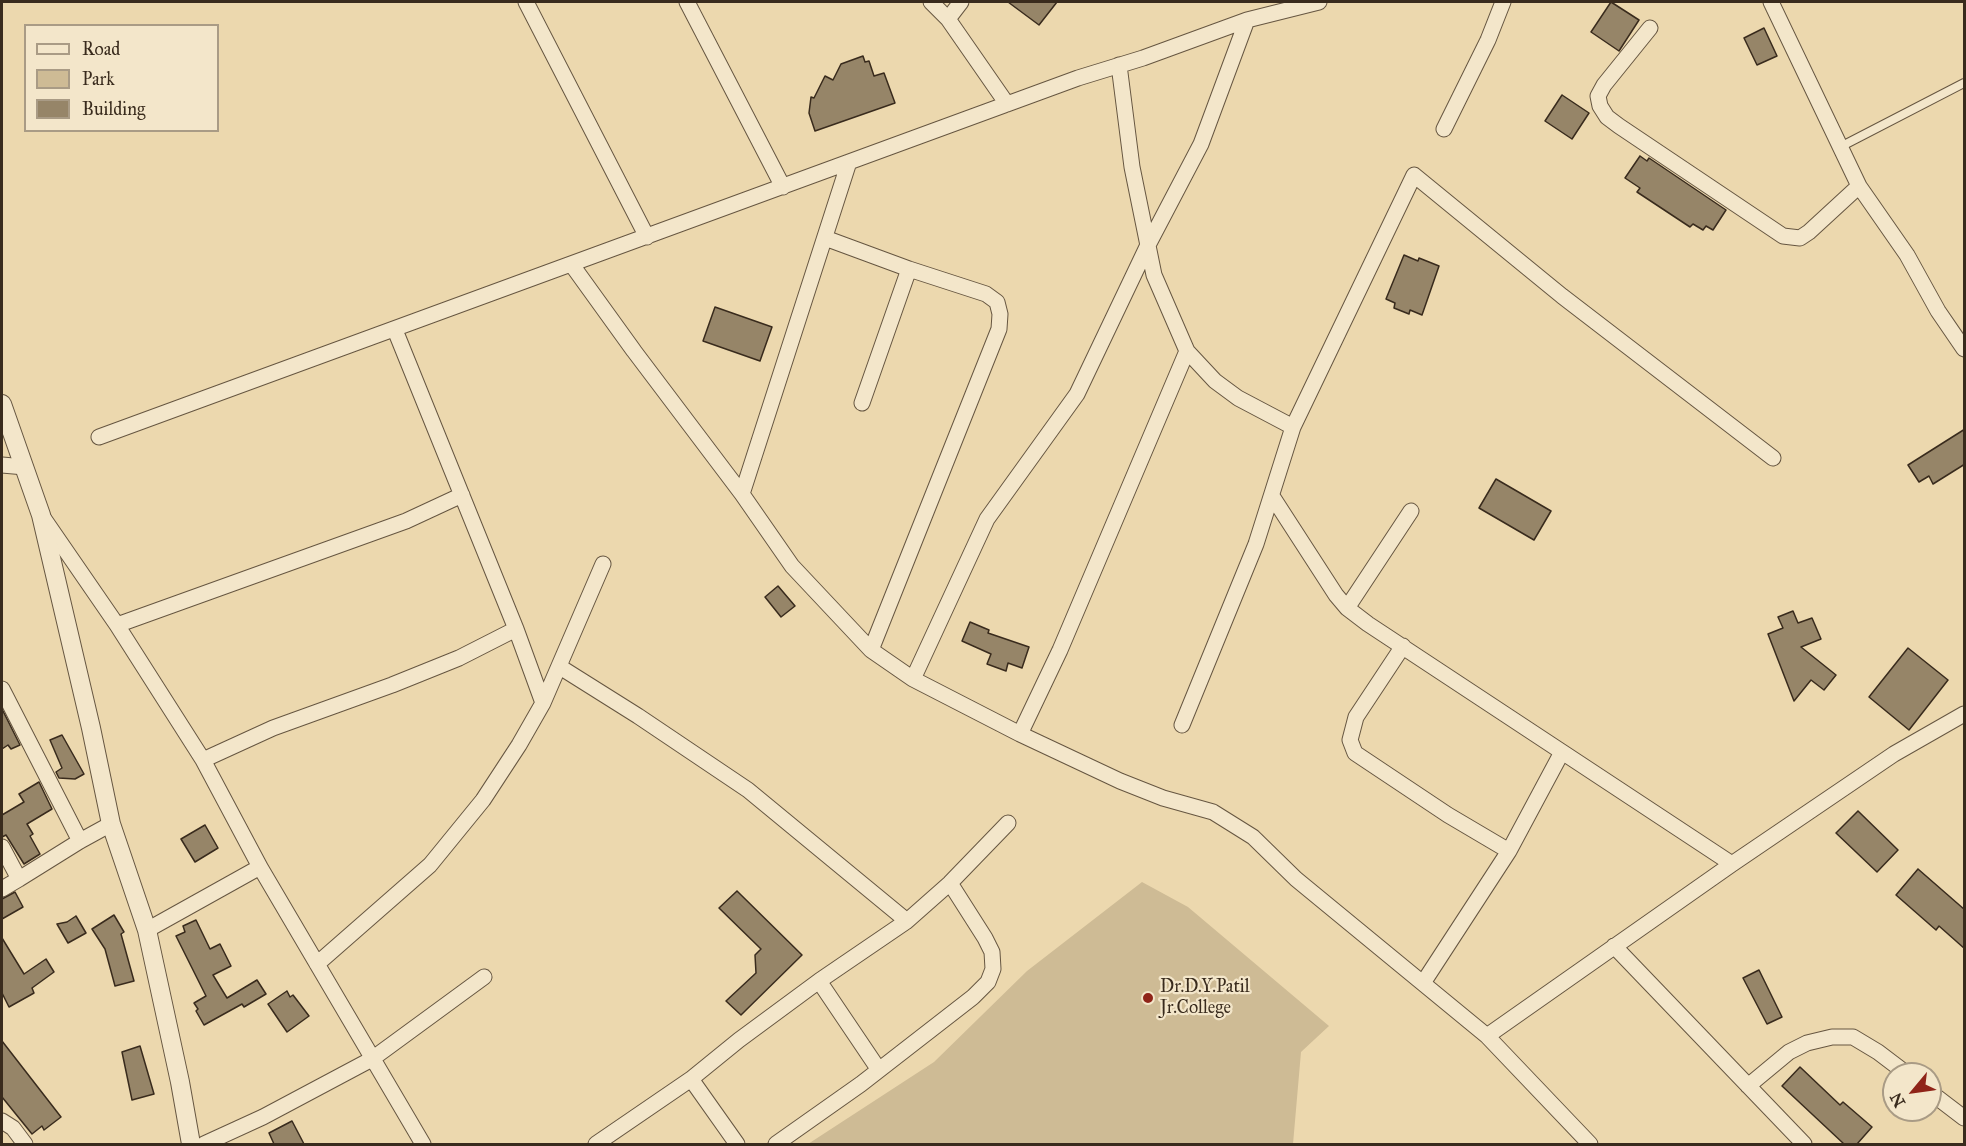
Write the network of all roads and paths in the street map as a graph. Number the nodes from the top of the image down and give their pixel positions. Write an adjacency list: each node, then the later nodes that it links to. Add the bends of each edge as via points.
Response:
1 (526, 2): 19 (street)
2 (687, 2): 18 (street)
3 (931, 2): 8 (street)
4 (962, 2): 8 (street)
5 (1319, 2): 9 (street)
6 (1503, 2): 14 (street)
7 (1771, 2): 15 (street)
8 (948, 19): 13 (street)
9 (1248, 20): 11 (street); 21 (street, via 1201,144)
10 (1650, 28): 17 (street, via 1598,96 1607,117 1783,236 1800,238)
11 (1119, 65): 13 (street); 21 (street)
12 (1965, 83): 15 (lane)
13 (1007, 104): 16 (street)
14 (1444, 129)
15 (1842, 146): 17 (street)
16 (849, 162): 18 (street); 20 (street)
17 (1860, 186): 25 (street)
18 (783, 187): 19 (street)
19 (647, 237): 22 (street)
20 (825, 238): 23 (street); 34 (street)
21 (1147, 247): 26 (street, via 1154,275); 46 (street, via 1077,393 987,519)
22 (572, 265): 24 (street); 34 (street)
23 (909, 269): 27 (street); 44 (street, via 986,294 997,302 999,328)
24 (395, 330): 30 (street); 35 (street)
25 (1965, 349)
26 (1187, 351): 29 (street, via 1215,381 1238,398); 51 (street)
27 (862, 403)
28 (2, 404): 33 (street)
29 (1293, 427): 31 (street, via 1414,175 1562,296); 36 (street)
30 (99, 437)
31 (1773, 458)
32 (2, 465): 33 (street)
33 (25, 467): 38 (street)
34 (742, 494): 44 (street, via 792,566)
35 (462, 495): 41 (street, via 406,521); 42 (street)
36 (1272, 496): 40 (street); 50 (street)
37 (1411, 511): 40 (street)
38 (41, 515): 41 (street); 55 (street)
39 (603, 564): 45 (street)
40 (1347, 608): 43 (street)
41 (117, 625): 53 (street)
42 (516, 629): 48 (street); 53 (street, via 459,658 273,728)
43 (1403, 646): 52 (street); 58 (street, via 1356,717 1350,740 1355,753)
44 (871, 650): 46 (street)
45 (560, 667): 48 (street); 64 (street, via 748,790)
46 (913, 679): 51 (street)
47 (2, 689): 56 (street)
48 (543, 703): 67 (street, via 483,800 430,865)
49 (1965, 714): 59 (street, via 1894,754)
50 (1182, 725)
51 (1020, 734): 70 (street, via 1120,781 1213,812 1253,837 1296,879)
52 (1562, 752): 58 (street); 59 (street)
53 (203, 760): 60 (street)
54 (1008, 823): 62 (street)
55 (111, 824): 56 (street); 65 (street)
56 (80, 841): 61 (street)
57 (2, 847): 61 (street)
58 (1509, 851): 70 (street)
59 (1732, 864): 66 (street)
60 (260, 867): 65 (street); 67 (street)
61 (19, 879): 63 (street)
62 (950, 884): 64 (street); 74 (street, via 985,938 992,952 993,969 988,982 973,997)
63 (2, 889)
64 (907, 921): 69 (street)
65 (147, 930): 81 (street)
66 (1614, 946): 71 (street); 76 (street)
67 (317, 964): 72 (street)
68 (484, 977): 72 (street)
69 (819, 981): 74 (street); 75 (street)
70 (1423, 983): 71 (street)
71 (1487, 1036): 87 (street)
72 (372, 1059): 82 (street, via 263,1118); 83 (street)
73 (1891, 1062): 76 (street, via 1853,1037 1832,1038 1789,1052)
74 (879, 1070): 86 (street)
75 (691, 1079): 84 (street); 85 (street)
76 (1748, 1086): 88 (street)
77 (1942, 1101): 78 (street)
78 (1965, 1118)
79 (2, 1121): 80 (street)
80 (25, 1144)
81 (191, 1144)
82 (204, 1144)
83 (423, 1144)
84 (596, 1144)
85 (737, 1144)
86 (776, 1144)
87 (1590, 1144)
88 (1804, 1144)

